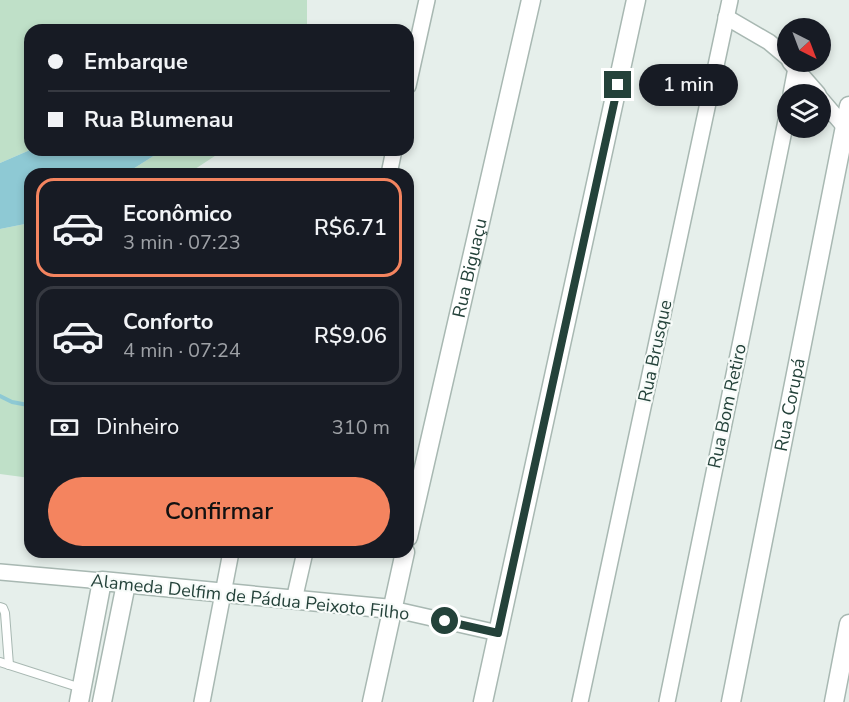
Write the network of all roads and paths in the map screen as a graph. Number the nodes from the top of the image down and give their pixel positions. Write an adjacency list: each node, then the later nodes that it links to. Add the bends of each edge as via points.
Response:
1 (427, 0): 7 (street)
2 (531, 0): 14 (street, Rua Biguaçu)
3 (636, 0): 26 (street)
4 (729, 0): 5 (street, Rua Brusque)
5 (726, 17): 6 (street); 34 (street, Rua Brusque)
6 (777, 50)
7 (414, 59)
8 (799, 72): 9 (street)
9 (809, 84)
10 (849, 106): 12 (street, Rua Corupá)
11 (831, 110): 12 (street)
12 (844, 126): 36 (street, Rua Corupá)
13 (782, 138): 35 (street, Rua Bom Retiro)
14 (414, 511)
15 (230, 558): 21 (street)
16 (304, 558): 22 (street)
17 (404, 558): 24 (street)
18 (0, 572): 19 (street, Alameda Delfim de Pádua Peixoto Filho)
19 (102, 581): 20 (street, Alameda Delfim de Pádua Peixoto Filho); 29 (street)
20 (126, 584): 21 (street, Alameda Delfim de Pádua Peixoto Filho); 30 (street)
21 (223, 593): 22 (street, Alameda Delfim de Pádua Peixoto Filho); 31 (street)
22 (294, 600): 24 (street, Alameda Delfim de Pádua Peixoto Filho)
23 (0, 607): 28 (lane, via 5,613)
24 (392, 609): 26 (street, Alameda Delfim de Pádua Peixoto Filho); 32 (street)
25 (849, 624): 37 (street)
26 (498, 633): 33 (street)
27 (0, 662): 28 (lane)
28 (9, 665): 29 (lane)
29 (81, 695)
30 (102, 702)
31 (202, 702)
32 (372, 702)
33 (483, 702)
34 (580, 702)
35 (667, 702)
36 (731, 702)
37 (834, 702)

